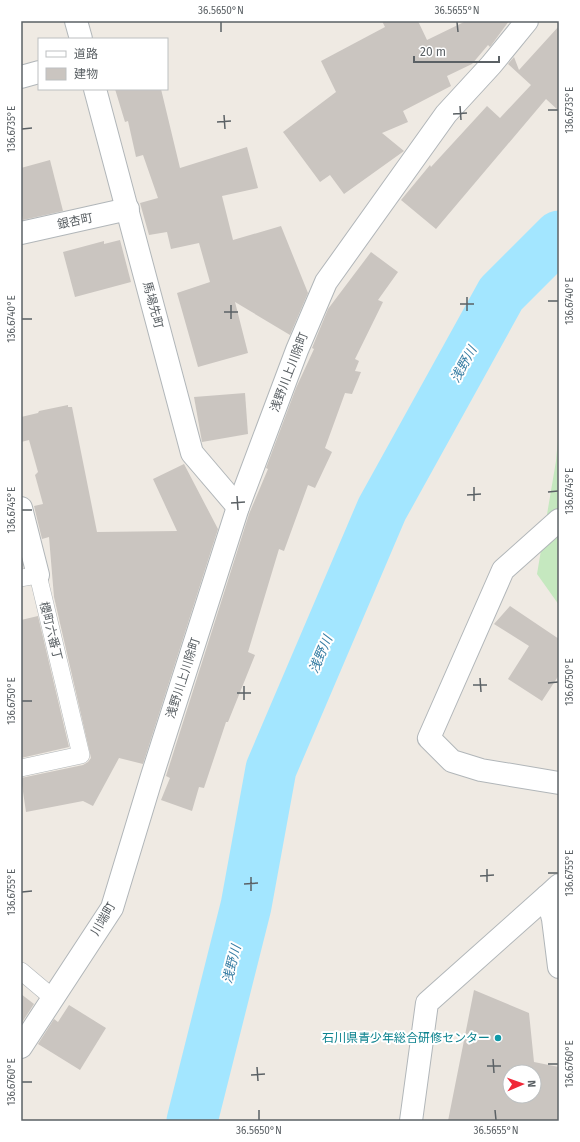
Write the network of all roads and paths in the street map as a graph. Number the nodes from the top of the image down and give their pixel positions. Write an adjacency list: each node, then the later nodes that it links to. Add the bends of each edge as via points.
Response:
1 (76, 21): 3 (street)
2 (519, 25): 9 (street, 浅野川上川除町, via 491,65 446,114 326,282 297,350)
3 (81, 38)
4 (38, 72): 5 (street)
5 (21, 77)
6 (95, 90): 7 (street, 馬場先町)
7 (128, 209): 8 (street, 銀杏町); 9 (street, 馬場先町, via 192,453)
8 (21, 233)
9 (238, 507): 14 (street, 浅野川上川除町)
10 (21, 508): 12 (street, 櫻町六番丁)
11 (559, 520): 15 (street, via 503,570 429,738 452,762 481,770)
12 (29, 577): 13 (lane, 櫻町六番丁, via 81,755)
13 (21, 768)
14 (152, 776): 19 (street, 川端町, via 112,908)
15 (559, 783)
16 (553, 891): 17 (street, via 553,919); 21 (street, via 427,1003)
17 (559, 967)
18 (21, 971): 19 (lane)
19 (53, 998): 20 (street, 川端町)
20 (21, 1047)
21 (411, 1121)

